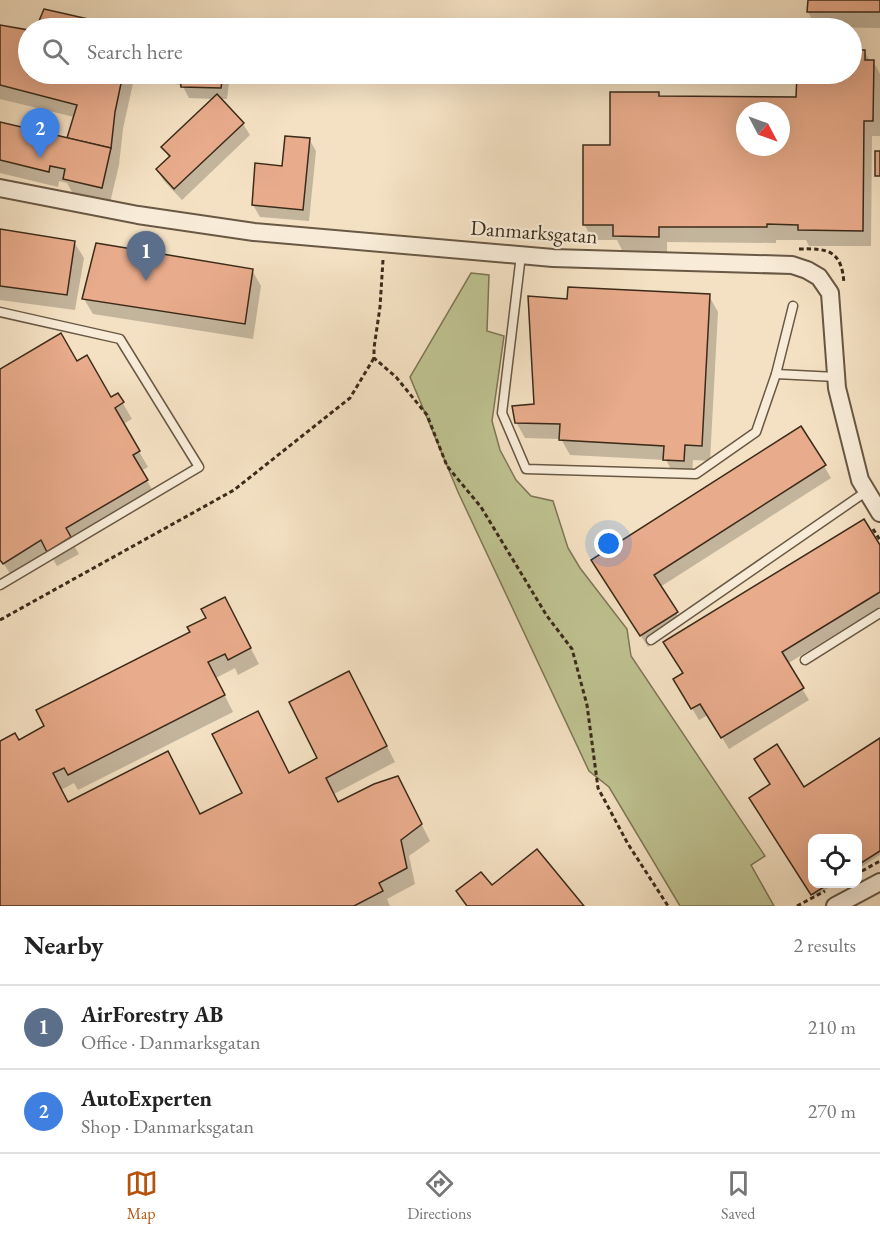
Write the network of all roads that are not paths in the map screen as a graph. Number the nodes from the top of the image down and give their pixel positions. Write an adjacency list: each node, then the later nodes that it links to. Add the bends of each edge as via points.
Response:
1 (0, 188): 2 (street, Danmarksgatan, via 254,232)
2 (521, 255): 5 (lane, via 502,413 526,469 696,474 756,432); 6 (street, Danmarksgatan, via 792,265 807,270 819,277 830,293)
3 (793, 306): 5 (lane)
4 (0, 312): 9 (lane, via 120,339 199,467)
5 (776, 374): 6 (lane)
6 (836, 377): 7 (street, Danmarksgatan, via 860,480)
7 (867, 491): 8 (street, Danmarksgatan); 11 (lane)
8 (880, 513)
9 (0, 585)
10 (880, 613): 12 (lane)
11 (651, 640)
12 (805, 660)
13 (880, 882): 14 (street)
14 (835, 906)

